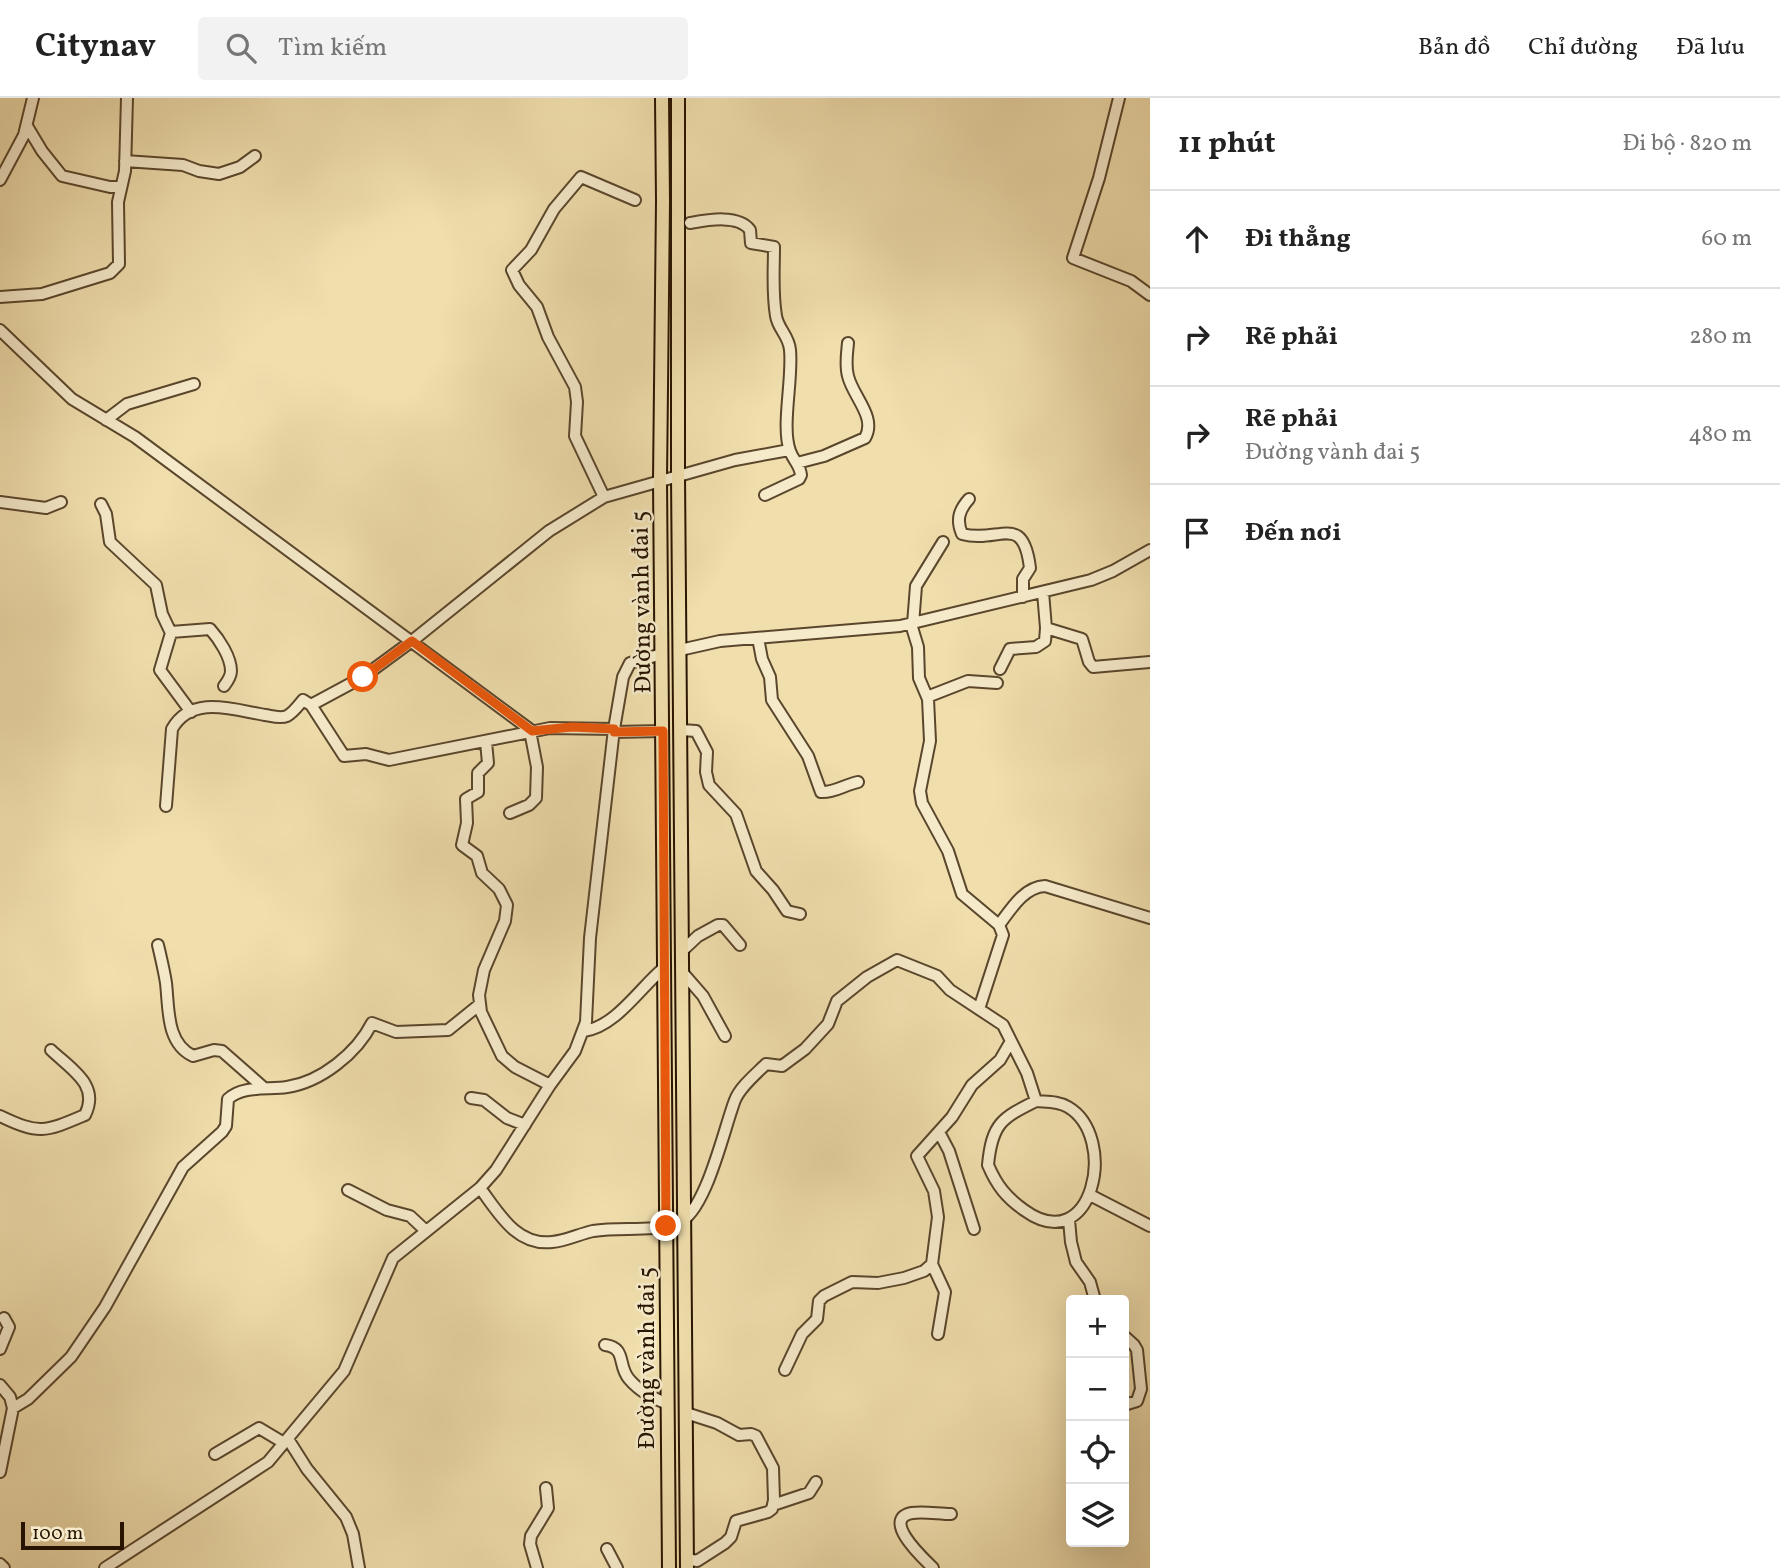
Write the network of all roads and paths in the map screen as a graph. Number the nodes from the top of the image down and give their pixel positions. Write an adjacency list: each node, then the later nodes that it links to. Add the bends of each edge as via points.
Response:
1 (33, 98): 6 (street)
2 (127, 98): 8 (street)
3 (662, 98): 12 (main road, Đường vành đai 5)
4 (678, 98): 13 (main road, Đường vành đai 5)
5 (1119, 98): 15 (street, via 1100,178 1073,258 1126,279)
6 (27, 125): 9 (street); 10 (street, via 62,176)
7 (255, 156): 8 (street, via 219,174 183,165)
8 (125, 161): 10 (street)
9 (0, 180)
10 (121, 187): 16 (street, via 115,269 42,294)
11 (635, 200): 26 (street, via 581,177 512,270 537,307 575,387 575,436)
12 (663, 201): 13 (main road); 24 (main road, Đường vành đai 5)
13 (678, 201): 23 (main road, Đường vành đai 5)
14 (690, 223): 21 (street, via 715,219 742,223 750,230 751,243 774,247 776,319 790,350)
15 (1150, 295)
16 (0, 297)
17 (0, 330): 20 (street, via 72,399)
18 (848, 343): 22 (street, via 848,376 869,430 864,438)
19 (194, 384): 20 (street, via 127,404)
20 (106, 420): 39 (street)
21 (789, 450): 22 (street); 23 (street)
22 (797, 463): 25 (street, via 799,479)
23 (678, 475): 24 (street); 40 (main road, Đường vành đai 5)
24 (660, 480): 26 (street); 41 (main road, Đường vành đai 5)
25 (765, 495)
26 (604, 497): 39 (street, via 549,531)
27 (969, 499): 34 (street, via 958,517 962,534 1011,533 1023,540 1030,568 1023,579)
28 (0, 502): 29 (street, via 46,508)
29 (61, 502)
30 (101, 504): 37 (street, via 107,514 110,542 156,585)
31 (943, 542): 35 (street, via 916,586)
32 (1150, 550): 33 (street, via 1102,576)
33 (1044, 592): 34 (street); 36 (street)
34 (1023, 597): 35 (street)
35 (912, 624): 38 (street); 46 (street, via 919,678)
36 (1046, 628): 42 (street, via 1082,639 1093,667); 43 (street, via 1041,645 1010,649)
37 (171, 632): 45 (street, via 210,629 231,669); 48 (street, via 160,670)
38 (758, 638): 40 (street); 54 (street, via 772,700 808,756 821,792)
39 (412, 641): 47 (street, via 363,677); 51 (street)
40 (680, 649): 50 (main road, Đường vành đai 5)
41 (662, 654): 49 (street, via 635,660 626,669); 52 (main road, Đường vành đai 5)
42 (1150, 662)
43 (1000, 669)
44 (997, 683): 46 (street, via 968,681)
45 (224, 686)
46 (927, 697): 59 (street, via 930,741 920,791 922,803 945,844 962,894)
47 (311, 705): 48 (street, via 303,700 280,718 219,706); 53 (street, via 344,756 366,754 386,760)
48 (191, 712): 55 (street, via 172,729)
49 (614, 730): 51 (street, via 572,727); 52 (street); 67 (street)
50 (681, 730): 57 (street, via 696,731 705,746 706,779 739,819 756,871 787,911); 62 (main road, Đường vành đai 5)
51 (531, 731): 53 (street); 56 (street, via 536,798)
52 (663, 731): 63 (main road, Đường vành đai 5)
53 (486, 742): 65 (street, via 488,762 478,773 478,792 466,799 462,845 477,856 482,873 505,897 507,913 480,982)
54 (858, 782)
55 (166, 806)
56 (510, 813)
57 (800, 914)
58 (1150, 918): 59 (street, via 1045,886 1031,889)
59 (999, 925): 66 (street, via 1002,943)
60 (740, 945): 62 (street, via 718,925)
61 (158, 946): 72 (street, via 168,1020 180,1045 193,1056 222,1052)
62 (682, 951): 64 (main road, Đường vành đai 5)
63 (665, 967): 67 (street, via 620,1012 596,1029); 83 (main road, Đường vành đai 5)
64 (682, 973): 68 (street, via 703,996); 81 (main road, Đường vành đai 5)
65 (479, 1005): 71 (street, via 502,1056); 72 (street, via 448,1030 396,1032 372,1023 359,1045 326,1071 290,1087)
66 (979, 1009): 69 (street, via 1003,1025); 81 (street, via 937,976 901,960 867,977 837,1002 828,1024 805,1048 782,1066 766,1064 737,1096 711,1179)
67 (584, 1031): 71 (street)
68 (725, 1036)
69 (1011, 1041): 74 (street); 77 (street)
70 (51, 1050): 75 (street, via 83,1080 91,1095 85,1115 37,1130)
71 (550, 1085): 76 (street)
72 (264, 1088): 98 (street, via 228,1099 226,1126 183,1167 102,1312 66,1362)
73 (471, 1098): 76 (street, via 484,1100)
74 (1036, 1101): 80 (street, via 1066,1105 1090,1133 1094,1160); 82 (street, via 1001,1121 988,1165 1003,1194 1034,1217 1046,1222)
75 (0, 1116)
76 (525, 1125): 78 (street)
77 (939, 1132): 85 (street, via 950,1151); 87 (street, via 917,1156 934,1191 938,1217)
78 (480, 1188): 83 (street, via 516,1234 537,1241); 86 (street)
79 (348, 1190): 86 (street, via 410,1216)
80 (1090, 1195): 82 (street); 84 (street)
81 (684, 1219): 83 (street); 99 (main road, Đường vành đai 5)
82 (1069, 1220): 88 (street, via 1076,1262)
83 (666, 1226): 97 (main road, Đường vành đai 5)
84 (1150, 1226)
85 (974, 1229)
86 (426, 1231): 100 (street, via 393,1258 349,1364)
87 (932, 1264): 90 (street, via 945,1292); 94 (street, via 904,1278 852,1282 824,1296 817,1319 802,1334)
88 (1094, 1295)
89 (4, 1318): 93 (street, via 9,1327)
90 (937, 1334)
91 (1129, 1340): 96 (street, via 1136,1350 1141,1389 1137,1401)
92 (606, 1345): 97 (street, via 619,1350 631,1381)
93 (0, 1349)
94 (785, 1370)
95 (0, 1385): 98 (street)
96 (1129, 1403)
97 (667, 1404): 115 (main road, Đường vành đai 5)
98 (13, 1408): 102 (street)
99 (686, 1413): 105 (street, via 756,1436 772,1464); 109 (main road, Đường vành đai 5)
100 (286, 1441): 101 (street, via 259,1428); 111 (street, via 262,1467); 112 (street, via 346,1517)
101 (215, 1454)
102 (0, 1472)
103 (816, 1482): 105 (street, via 809,1493)
104 (546, 1488): 113 (street, via 548,1508 531,1535)
105 (773, 1505): 109 (street, via 768,1512 736,1521 729,1540)
106 (951, 1514): 116 (street, via 911,1513 901,1522 901,1532)
107 (607, 1549): 114 (street)
108 (0, 1564): 110 (street)
109 (693, 1564)
110 (4, 1568)
111 (104, 1568)
112 (359, 1568)
113 (537, 1568)
114 (617, 1568)
115 (668, 1568)
116 (933, 1568)

